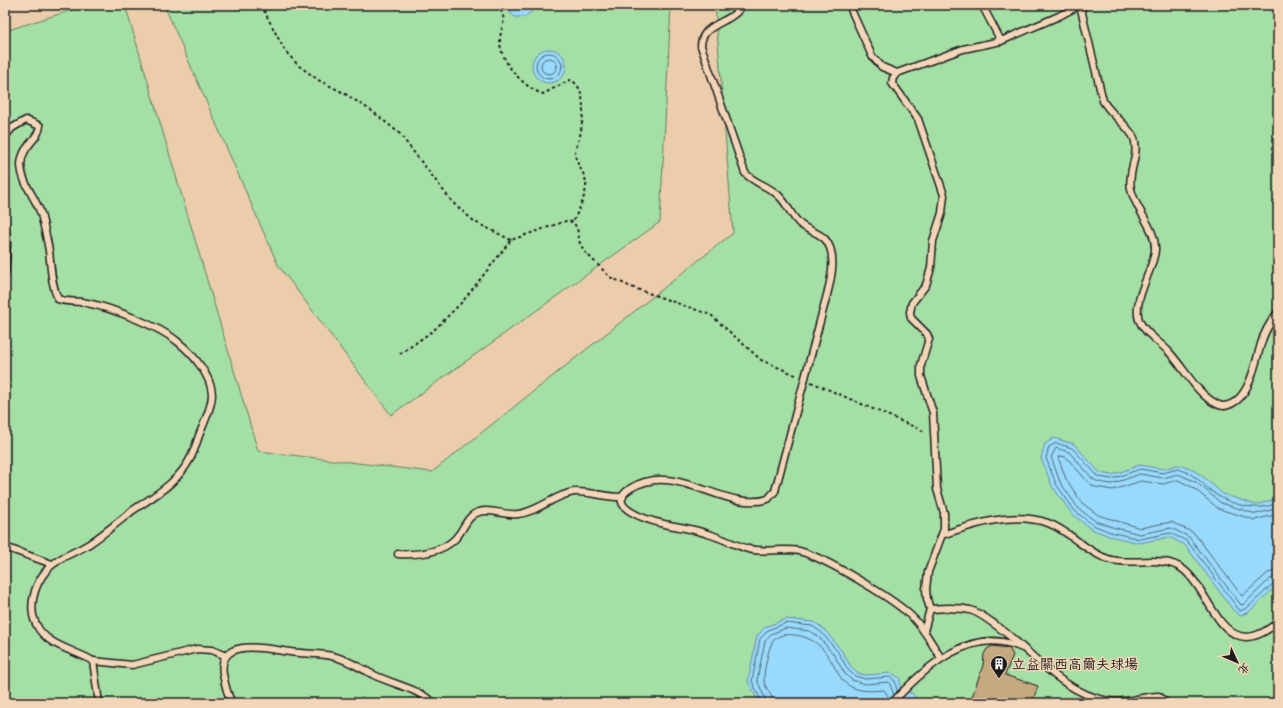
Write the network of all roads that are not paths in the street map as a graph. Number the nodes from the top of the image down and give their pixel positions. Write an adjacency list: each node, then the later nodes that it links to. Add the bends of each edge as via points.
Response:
1 (742, 5): 11 (lane, bridge, via 734,16 709,28 701,39 701,46 745,173 757,183 774,191 801,225 824,238 832,257 832,276 775,491 768,499 748,501 671,480 639,483)
2 (849, 5): 6 (lane, via 872,56 882,67)
3 (982, 5): 5 (lane)
4 (1080, 5): 5 (lane); 10 (lane, via 1103,101 1108,111 1134,138 1136,151 1130,189 1155,242 1155,251 1138,312 1139,320 1169,351 1206,396 1216,404 1225,406 1238,400 1245,392 1261,343)
5 (1001, 41): 6 (lane, via 963,49)
6 (897, 73): 12 (lane, via 892,83 918,119 944,195 942,213 933,241 931,268 926,285 912,303 910,312 911,318 927,334 928,339 921,365 921,376 933,413 937,489 944,513)
7 (5, 137): 15 (lane, via 12,128 26,120 40,126 26,147 21,168 41,213 54,290 58,299 104,307 134,318 178,342 195,360 207,378 212,393 210,409 192,456 182,472 159,493 90,543)
8 (5, 224): 9 (lane)
9 (5, 273)
10 (1278, 312)
11 (622, 497): 14 (lane, via 574,492 518,514 476,512 452,542 420,554); 18 (lane, via 626,509 650,521 707,534 748,549 806,553 887,598 909,614)
12 (942, 535): 16 (lane, via 928,572 926,589); 17 (lane, via 979,522 1017,519 1049,523 1108,559 1123,562 1164,562 1178,566 1192,577 1224,627 1240,636 1257,636)
13 (5, 547): 15 (lane)
14 (398, 554)
15 (52, 564): 22 (lane, via 34,593 32,611 37,626 51,642)
16 (930, 609): 18 (lane); 19 (lane, via 970,610 1018,642)
17 (1278, 622)
18 (924, 631): 21 (lane)
19 (1030, 654): 21 (lane, via 1005,641 992,640 971,645); 27 (lane, via 1064,684 1089,695 1108,701 1159,696)
20 (226, 656): 22 (lane, via 212,650 197,649 132,665); 24 (lane, via 223,673 226,691); 25 (lane, via 243,647 333,656 408,687)
21 (941, 658): 26 (lane, via 906,687)
22 (93, 661): 23 (lane)
23 (99, 703)
24 (232, 703)
25 (434, 703)
26 (892, 703)
27 (1166, 703)

